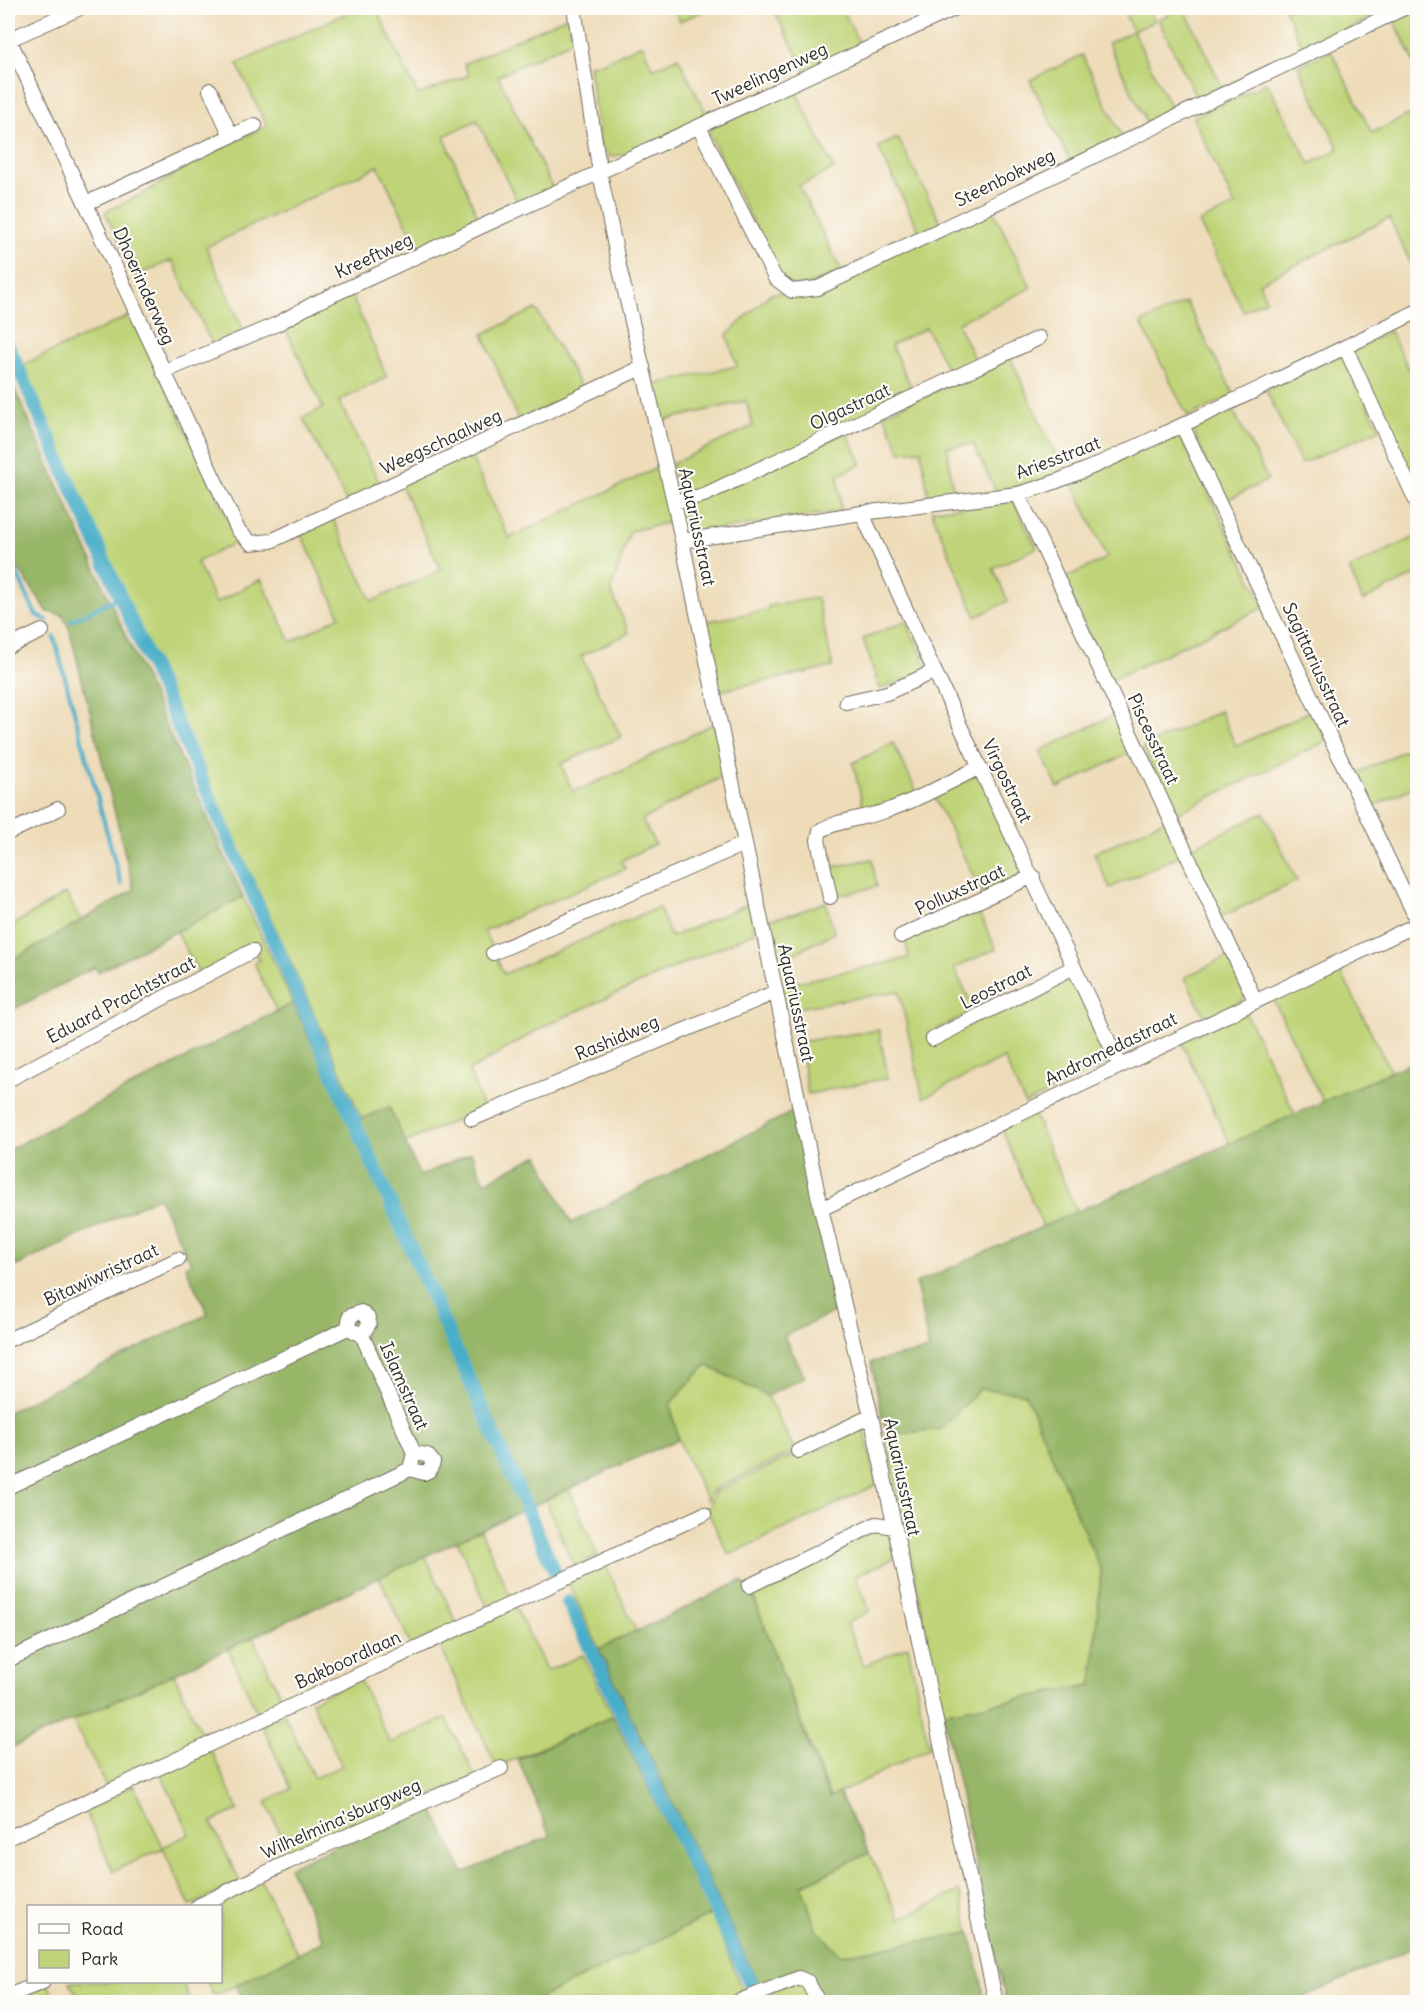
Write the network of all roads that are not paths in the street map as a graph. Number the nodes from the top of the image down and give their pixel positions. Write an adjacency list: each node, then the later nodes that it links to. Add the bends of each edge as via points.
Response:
1 (80, 8): 6 (street)
2 (574, 8): 11 (street, Aquariusstraat)
3 (956, 8): 9 (street, Tweelingenweg)
4 (1404, 8): 5 (street, Steenbokweg)
5 (1385, 12): 9 (street, Steenbokweg, via 818,288 792,291 775,278)
6 (8, 39): 12 (street, Dhoerinderweg)
7 (210, 90): 10 (street)
8 (255, 124): 10 (street)
9 (699, 127): 11 (street, Tweelingenweg)
10 (231, 136): 12 (street)
11 (600, 173): 16 (street, Aquariusstraat); 17 (street, Kreeftweg, via 277,324)
12 (87, 203): 17 (street, Dhoerinderweg)
13 (1418, 311): 15 (street, Ariesstraat)
14 (1039, 338): 20 (street, Olgastraat, via 704,495)
15 (1345, 347): 18 (street, Ariesstraat); 21 (street)
16 (644, 367): 20 (street, Aquariusstraat); 24 (street, Weegschaalweg, via 271,541)
17 (163, 372): 24 (street, Dhoerinderweg, via 238,530)
18 (1182, 424): 19 (street, Ariesstraat, via 1066,479); 35 (street, Sagittariusstraat)
19 (1018, 494): 22 (street, Ariesstraat); 41 (street, Piscesstraat)
20 (674, 502): 23 (street, Aquariusstraat)
21 (1418, 505)
22 (862, 513): 23 (street, Ariesstraat); 27 (street, Virgostraat)
23 (682, 541): 32 (street, Aquariusstraat)
24 (252, 543)
25 (42, 631): 26 (street)
26 (8, 647)
27 (933, 672): 28 (street, via 887,693); 29 (street, Virgostraat)
28 (846, 702)
29 (981, 767): 33 (street, Virgostraat); 34 (street, via 893,809 862,820 827,825 820,831 818,840)
30 (58, 810): 31 (street)
31 (8, 833)
32 (744, 844): 38 (street); 40 (street, Aquariusstraat)
33 (1033, 876): 36 (street, Polluxstraat); 39 (street, Virgostraat)
34 (830, 897)
35 (1418, 923): 41 (street, Andromedastraat)
36 (901, 936)
37 (252, 951): 44 (street, Eduard Prachtstraat)
38 (493, 953)
39 (1074, 967): 42 (street, Leostraat); 43 (street, Virgostraat)
40 (776, 992): 45 (street, Rashidweg); 46 (street, Aquariusstraat)
41 (1255, 1000): 43 (street, Andromedastraat)
42 (933, 1039)
43 (1119, 1064): 46 (street, Andromedastraat)
44 (8, 1080)
45 (472, 1119)
46 (820, 1209): 51 (street, Aquariusstraat)
47 (178, 1258): 50 (street, Bitawiwristraat)
48 (348, 1328): 49 (street, Islamstraat); 49 (street, via 350,1316 361,1312 369,1324); 55 (street)
49 (362, 1335): 53 (street, Islamstraat)
50 (8, 1340)
51 (871, 1416): 52 (street); 57 (street, Aquariusstraat)
52 (798, 1451)
53 (414, 1453): 54 (street, Islamstraat); 54 (street, via 428,1455 433,1462 424,1473)
54 (410, 1469): 59 (street)
55 (8, 1487)
56 (704, 1514): 61 (street, Bakboordlaan)
57 (894, 1527): 58 (street, via 876,1524); 67 (street, Aquariusstraat)
58 (749, 1586)
59 (8, 1660)
60 (501, 1768): 62 (street, Wilhelmina'sburgweg)
61 (8, 1838)
62 (200, 1905)
63 (40, 1983): 64 (street)
64 (8, 1996)
65 (741, 2000): 66 (street, via 799,1978 808,1982)
66 (818, 2002)
67 (993, 2002)

